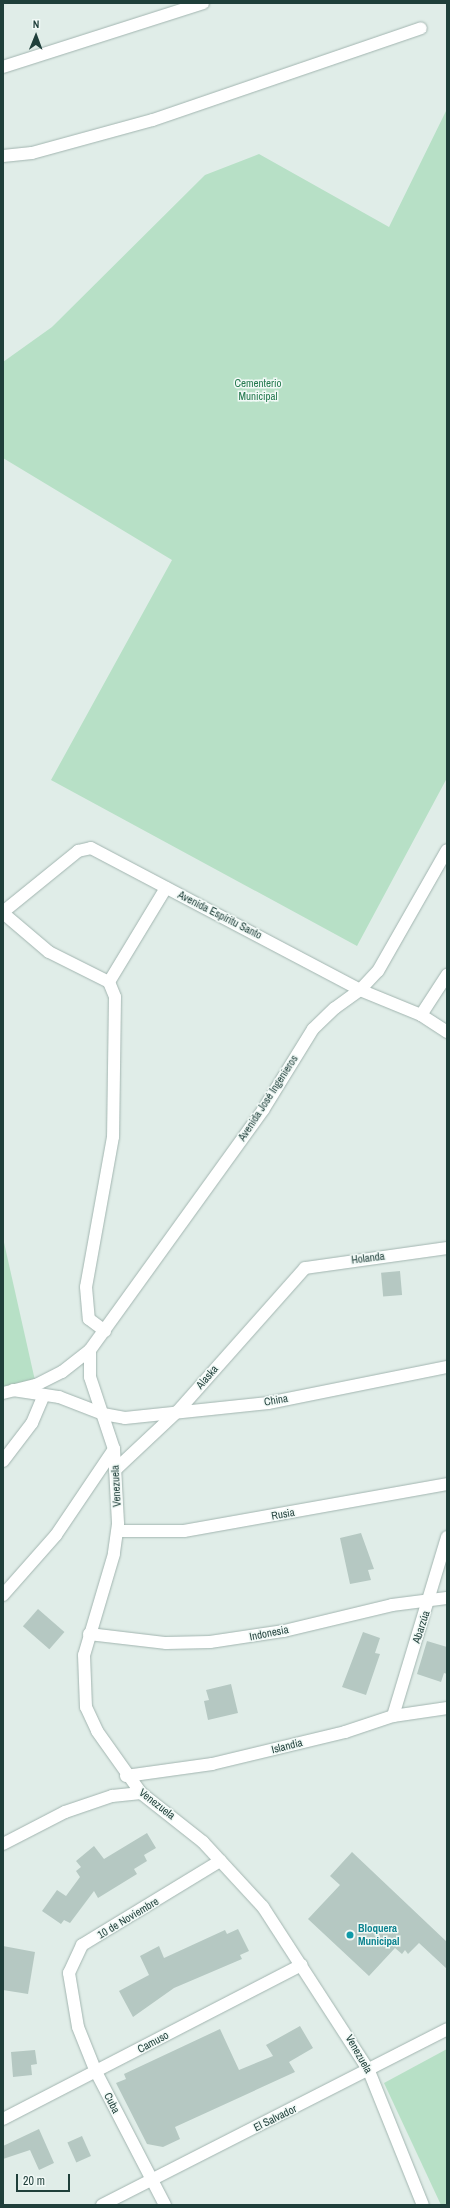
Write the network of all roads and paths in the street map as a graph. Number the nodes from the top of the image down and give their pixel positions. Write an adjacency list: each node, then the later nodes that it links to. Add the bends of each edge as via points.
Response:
1 (203, 3): 3 (street)
2 (421, 28): 4 (street, via 153,120 32,153)
3 (3, 67)
4 (3, 156)
5 (447, 850): 10 (street, Avenida José Ingenieros, via 378,971)
6 (166, 888): 7 (street, Avenida Espíritu Santo, via 91,848 78,851); 9 (street); 10 (street, Avenida Espíritu Santo)
7 (3, 913): 9 (street, via 49,952)
8 (447, 975): 11 (street)
9 (110, 982): 15 (street, via 115,997 112,1137 86,1287 85,1308 88,1319)
10 (360, 990): 11 (street, Avenida Espíritu Santo); 15 (street, Avenida José Ingenieros, via 313,1029 263,1110)
11 (421, 1015): 12 (street, Avenida Espíritu Santo)
12 (447, 1032)
13 (447, 1248): 14 (street, Holanda, via 326,1263 305,1268)
14 (294, 1277): 20 (street, Alaska)
15 (105, 1331): 16 (street, Avenida José Ingenieros)
16 (90, 1350): 18 (street, Avenida José Ingenieros, via 62,1372 36,1385); 21 (street, Venezuela, via 90,1376)
17 (447, 1367): 20 (street, China, via 268,1403)
18 (8, 1392): 19 (street, China)
19 (44, 1395): 21 (street, China, via 83,1404); 23 (street, via 32,1423)
20 (178, 1411): 21 (street, China, via 125,1418); 24 (street, Alaska)
21 (103, 1414): 22 (street, Venezuela)
22 (114, 1450): 24 (street, Venezuela); 28 (street, via 56,1535)
23 (3, 1461)
24 (115, 1470): 26 (street, Venezuela)
25 (447, 1484): 26 (street, Rusia, via 184,1531)
26 (118, 1531): 31 (street, Venezuela)
27 (447, 1537): 30 (street, Abarzúa)
28 (3, 1595)
29 (447, 1598): 30 (street, Indonesia)
30 (430, 1600): 31 (street, Indonesia, via 284,1631 210,1642 166,1643); 33 (street, Abarzúa)
31 (89, 1634): 34 (street, Venezuela, via 82,1680 86,1706 97,1731)
32 (447, 1708): 33 (street, Islandia)
33 (393, 1716): 34 (street, Islandia, via 345,1732 212,1764)
34 (126, 1776): 35 (street, Venezuela)
35 (140, 1793): 36 (street, via 112,1796 65,1812); 37 (street, Venezuela, via 182,1823)
36 (3, 1844)
37 (220, 1861): 38 (street, Venezuela, via 248,1888); 39 (street, 10 de Noviembre, via 82,1946 69,1973)
38 (302, 1964): 41 (street, Venezuela); 42 (street, Camuso)
39 (70, 1997): 42 (street, Cuba)
40 (447, 2029): 41 (street, El Salvador)
41 (369, 2071): 44 (street, El Salvador); 47 (street, Venezuela)
42 (96, 2072): 43 (street, Camuso); 44 (street, Cuba)
43 (3, 2119)
44 (151, 2180): 45 (street, El Salvador); 46 (street, Cuba)
45 (102, 2205)
46 (165, 2205)
47 (422, 2205)

